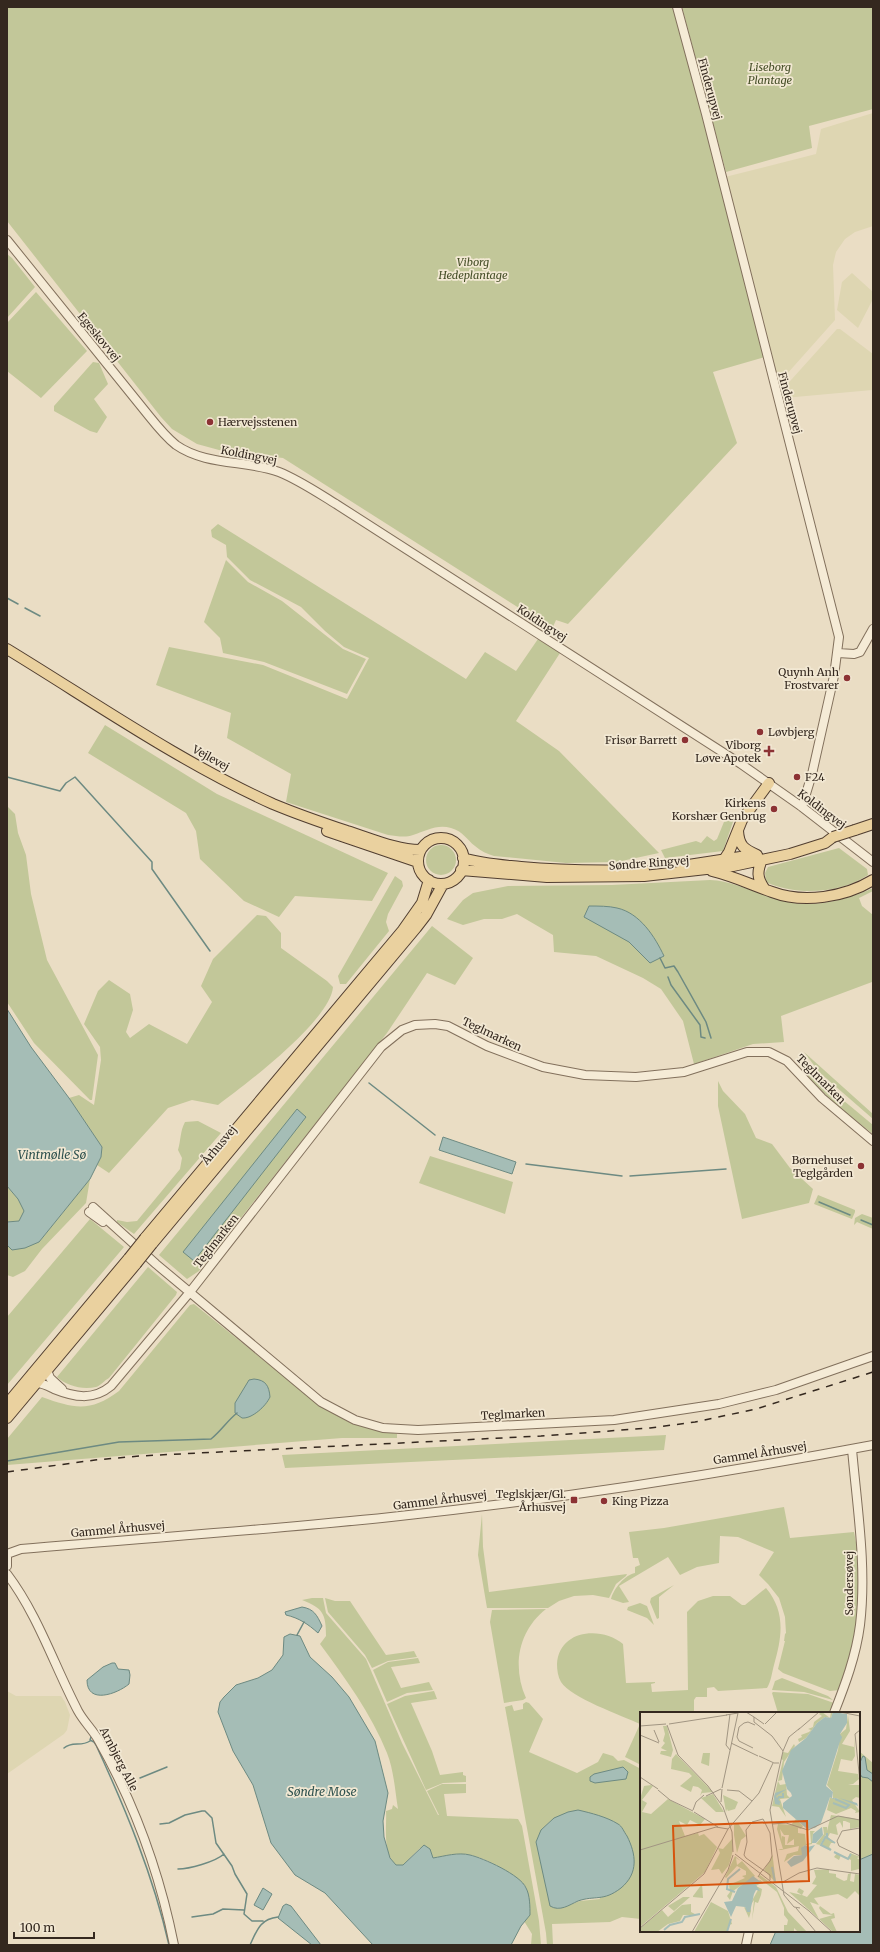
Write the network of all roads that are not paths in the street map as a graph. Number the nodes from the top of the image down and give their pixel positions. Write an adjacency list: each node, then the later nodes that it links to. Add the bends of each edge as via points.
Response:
1 (677, 7): 6 (street, Finderupvej, via 836,623)
2 (7, 240): 3 (street, Egeskovvej, via 142,408)
3 (177, 445): 8 (street, Koldingvej, via 216,460 272,470 304,485)
4 (873, 629): 6 (street, via 860,652)
5 (7, 649): 12 (main road, Vejlevej, via 239,788 314,820 393,845)
6 (838, 653): 9 (street, Finderupvej, via 814,768)
7 (7, 655): 16 (main road, Vejlevej, via 164,752 237,793 314,826)
8 (769, 783): 9 (street, Koldingvej); 11 (main road)
9 (802, 807): 17 (street, Koldingvej)
10 (873, 824): 13 (main road, Søndre Ringvej, bridge)
11 (737, 829): 13 (main road, via 741,846); 15 (main road, via 729,852)
12 (420, 850): 14 (main road, via 427,842 442,838 456,844); 16 (main road)
13 (760, 857): 15 (main road, Søndre Ringvej); 19 (main road, Søndre Ringvej); 23 (main road, via 759,881)
14 (463, 858): 15 (main road, Søndre Ringvej, via 512,866 592,871 660,869); 18 (main road)
15 (722, 861)
16 (418, 862): 20 (main road, via 421,873)
17 (873, 862)
18 (461, 870): 19 (main road, Søndre Ringvej, via 586,878); 22 (main road, via 454,879)
19 (706, 870): 23 (main road)
20 (429, 880): 22 (main road); 26 (main road, Århusvej, via 422,903 403,930)
21 (873, 880): 23 (main road, via 842,893 816,898 774,893)
22 (443, 884): 26 (main road, Århusvej, via 416,928)
23 (764, 888)
24 (873, 1141): 28 (street, Teglmarken, via 822,1098 787,1060 769,1052 747,1052 704,1067 669,1075 605,1077 542,1067 487,1046 448,1026 415,1025 402,1030 381,1047)
25 (91, 1210): 28 (street, Teglmarken)
26 (149, 1241): 27 (main road, Århusvej, bridge)
27 (132, 1261): 30 (main road, Århusvej); 33 (main road, Århusvej)
28 (190, 1292): 29 (street, Teglmarken, via 321,1402 362,1422 400,1430 614,1420 690,1409 776,1390); 32 (street, Teglmarken, via 110,1386 94,1395 77,1397)
29 (873, 1356)
30 (48, 1370): 31 (main road, Århusvej); 32 (street, via 50,1378)
31 (36, 1383): 32 (street, Teglmarken); 34 (main road, Århusvej)
32 (68, 1394)
33 (7, 1404)
34 (7, 1418)
35 (873, 1445): 36 (street, Gammel Århusvej)
36 (852, 1449): 37 (street, Gammel Århusvej, via 638,1484 430,1513 21,1549); 40 (street, Søndersøvej, via 862,1567 862,1602 860,1626 850,1672)
37 (7, 1555): 38 (street)
38 (7, 1566)
39 (7, 1574): 42 (street, Arnbjerg Alle, via 25,1600 78,1711 98,1740 120,1784 149,1857)
40 (834, 1712)
41 (749, 1932): 43 (street)
42 (174, 1945)
43 (746, 1945)

